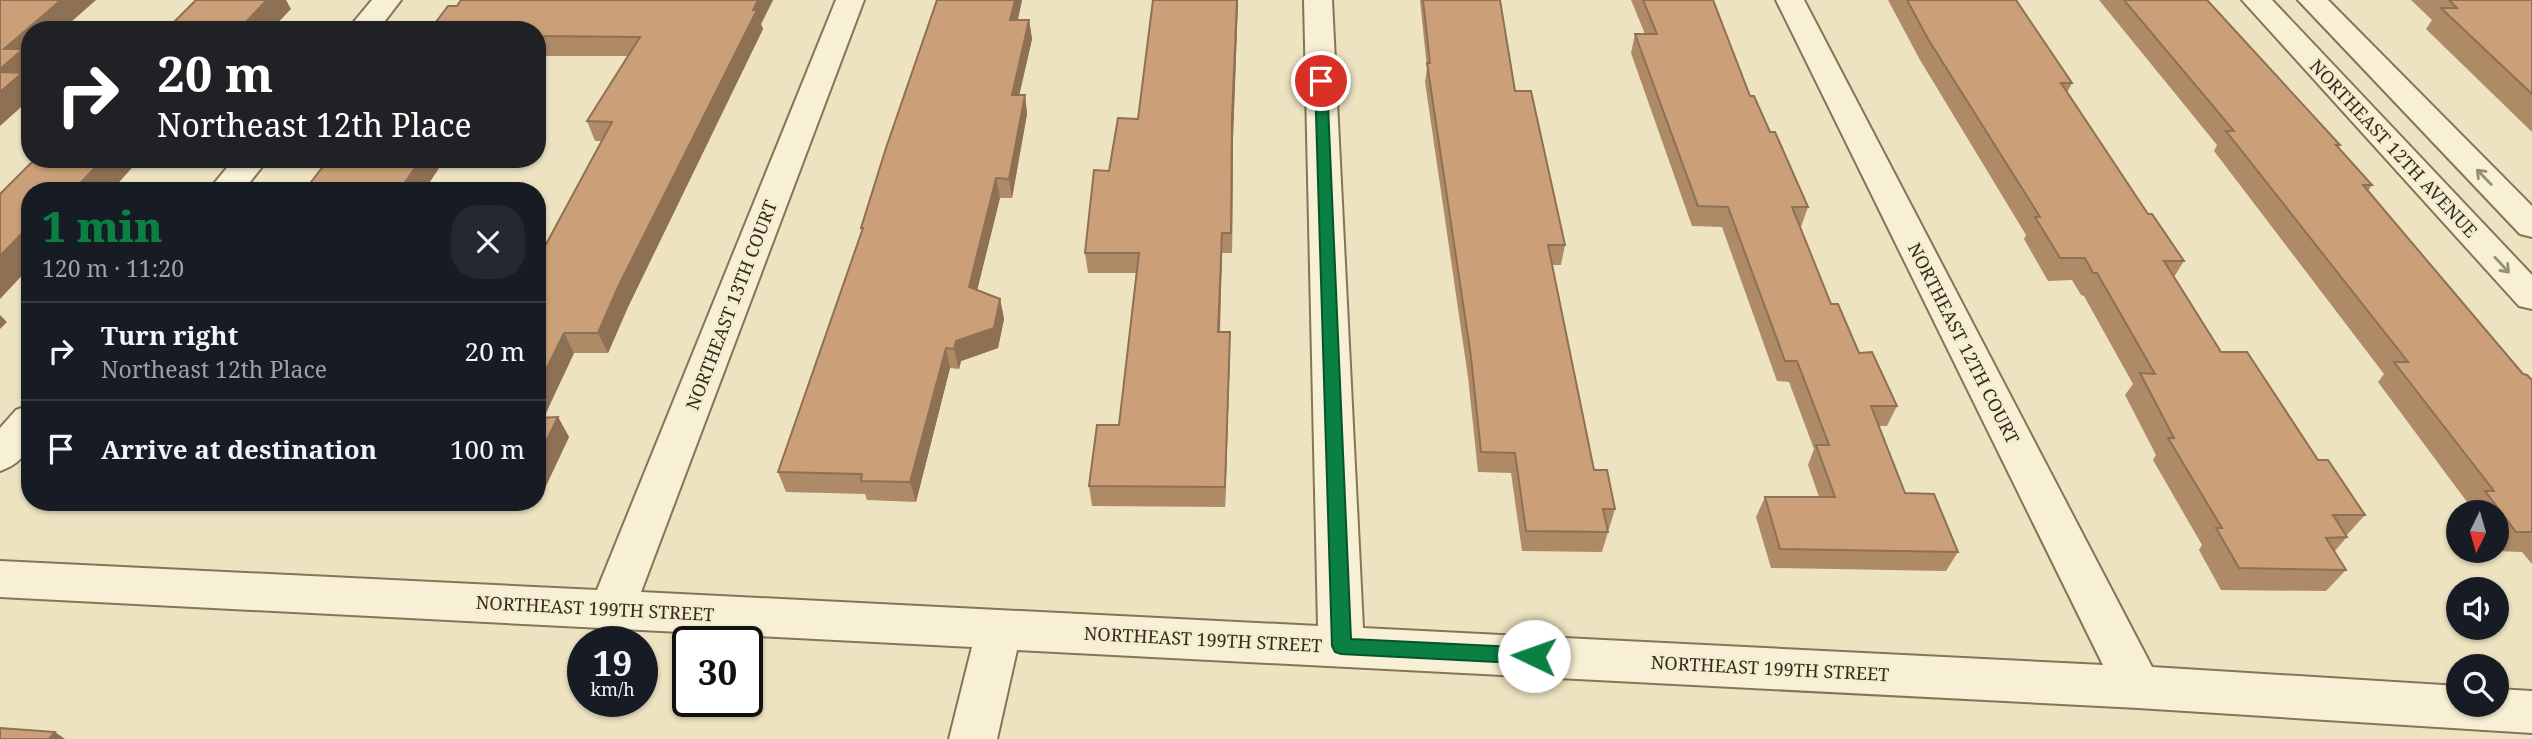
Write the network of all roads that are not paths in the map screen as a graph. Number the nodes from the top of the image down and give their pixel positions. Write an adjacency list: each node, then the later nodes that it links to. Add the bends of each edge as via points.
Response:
1 (387, 0): 7 (street)
2 (850, 0): 15 (street, NORTHEAST 13TH COURT)
3 (1318, 0): 17 (street)
4 (1790, 0): 18 (street, NORTHEAST 12TH COURT)
5 (2256, 0): 11 (street, NORTHEAST 12TH AVENUE, one-way to 11)
6 (2312, 0): 10 (street, one-way to 6)
7 (370, 21)
8 (244, 168): 9 (street)
9 (233, 182)
10 (2532, 226)
11 (2532, 297)
12 (21, 430): 13 (street)
13 (0, 455)
14 (0, 579): 15 (street, NORTHEAST 199TH STREET)
15 (612, 609): 16 (street, NORTHEAST 199TH STREET)
16 (999, 629): 17 (street, NORTHEAST 199TH STREET); 20 (street)
17 (1341, 646): 18 (street, NORTHEAST 199TH STREET)
18 (2138, 687): 19 (street, NORTHEAST 199TH STREET)
19 (2532, 712)
20 (973, 739)

